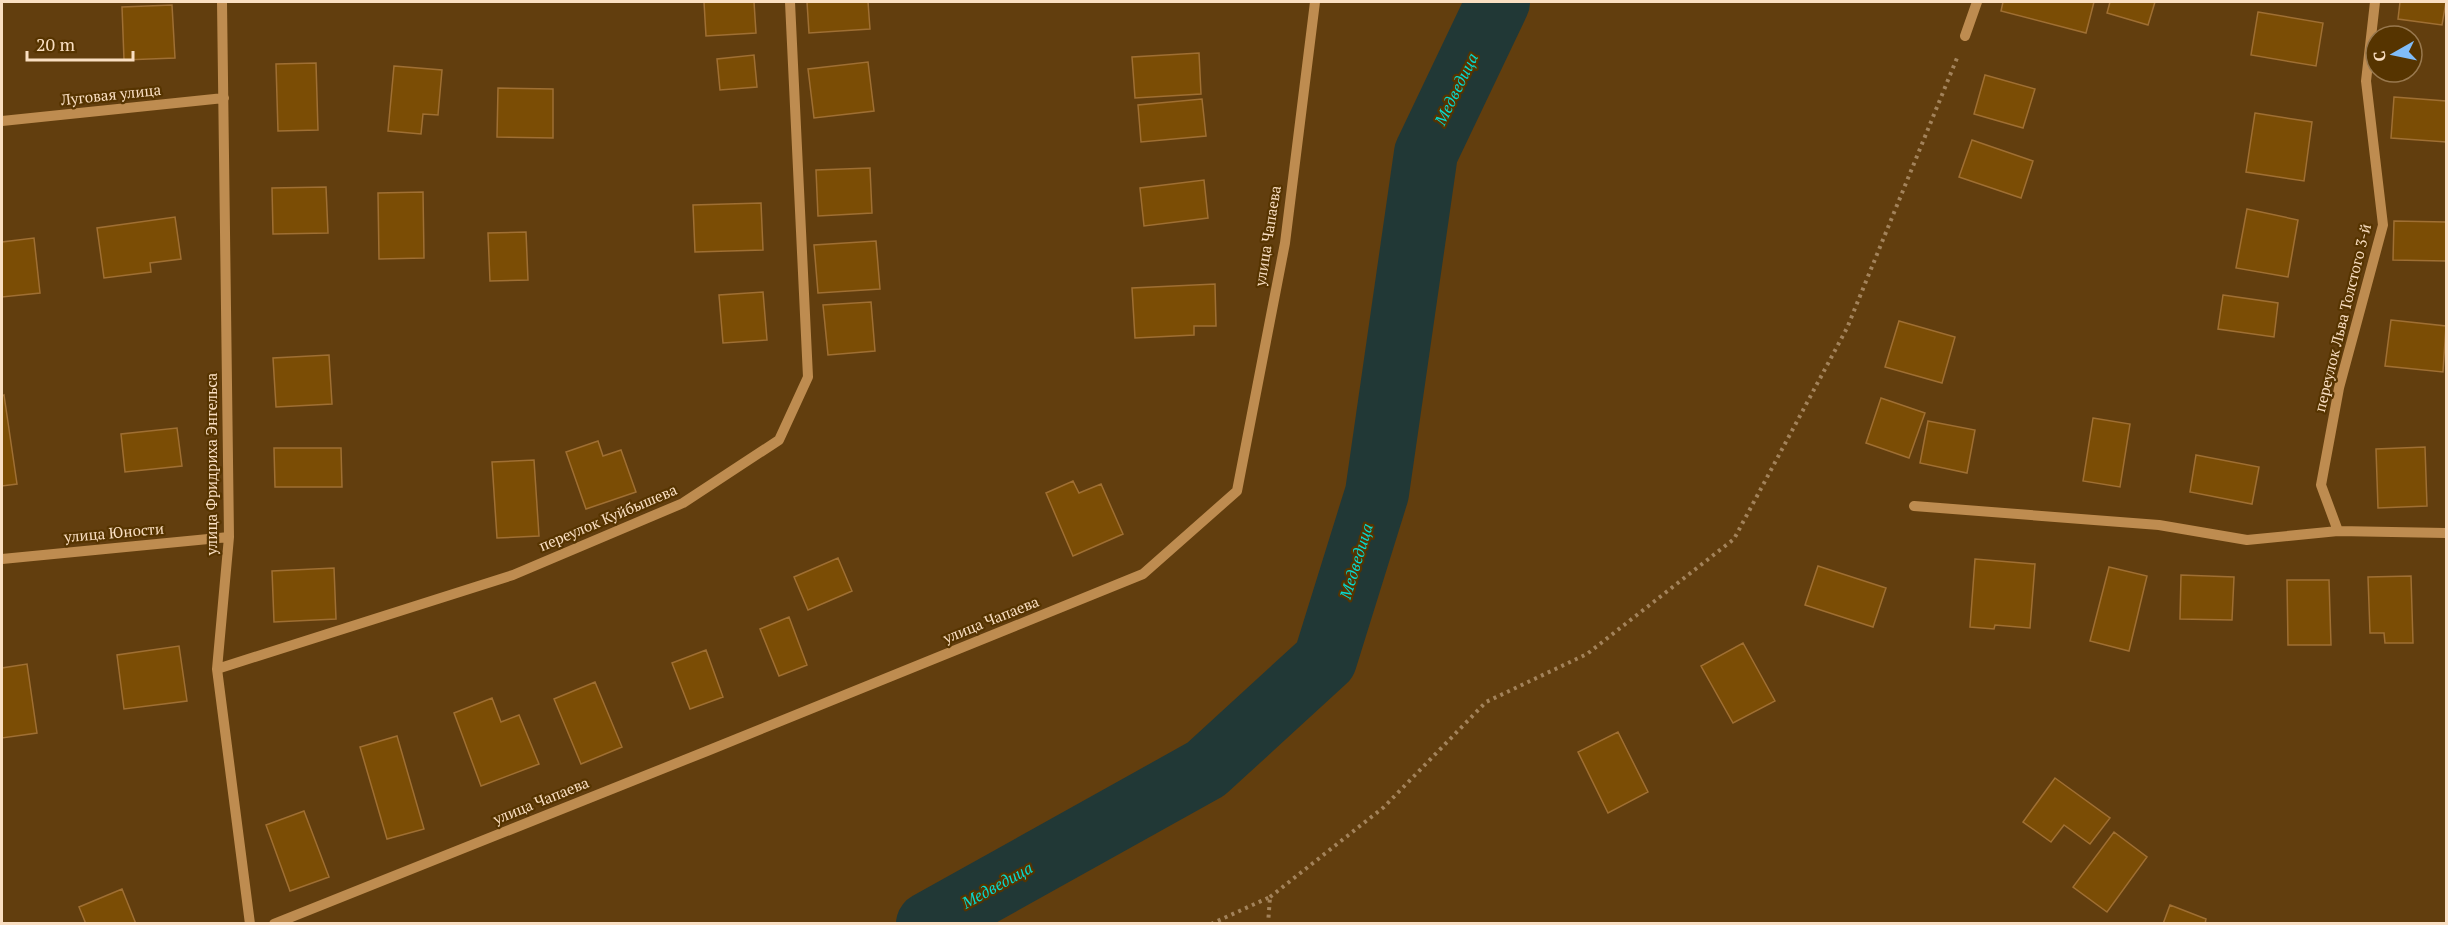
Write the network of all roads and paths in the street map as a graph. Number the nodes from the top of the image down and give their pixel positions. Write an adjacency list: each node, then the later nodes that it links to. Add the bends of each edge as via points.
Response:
1 (222, 2): 7 (street, улица Фридриха Энгельса)
2 (790, 2): 14 (street, переулок Куйбышева, via 808,377 779,440 683,503 513,575)
3 (1314, 2): 17 (street, улица Чапаева, via 1285,243 1237,491 1143,574)
4 (1977, 2): 6 (street)
5 (2375, 2): 10 (street, переулок Льва Толстого 3-й, via 2366,81 2383,225 2339,388 2320,485)
6 (1965, 36): 15 (path, via 1847,328 1734,539 1587,654 1486,702 1384,807)
7 (224, 98): 8 (street, Луговая улица); 12 (street, улица Фридриха Энгельса)
8 (2, 121)
9 (1914, 506): 10 (street, via 2159,525 2247,540)
10 (2338, 531): 11 (street)
11 (2446, 533)
12 (229, 537): 13 (street, улица Юности); 14 (street, улица Фридриха Энгельса)
13 (2, 559)
14 (217, 669): 16 (street, улица Фридриха Энгельса)
15 (1270, 897): 18 (path); 19 (path)
16 (250, 924)
17 (274, 924)
18 (1211, 924)
19 (1268, 924)

